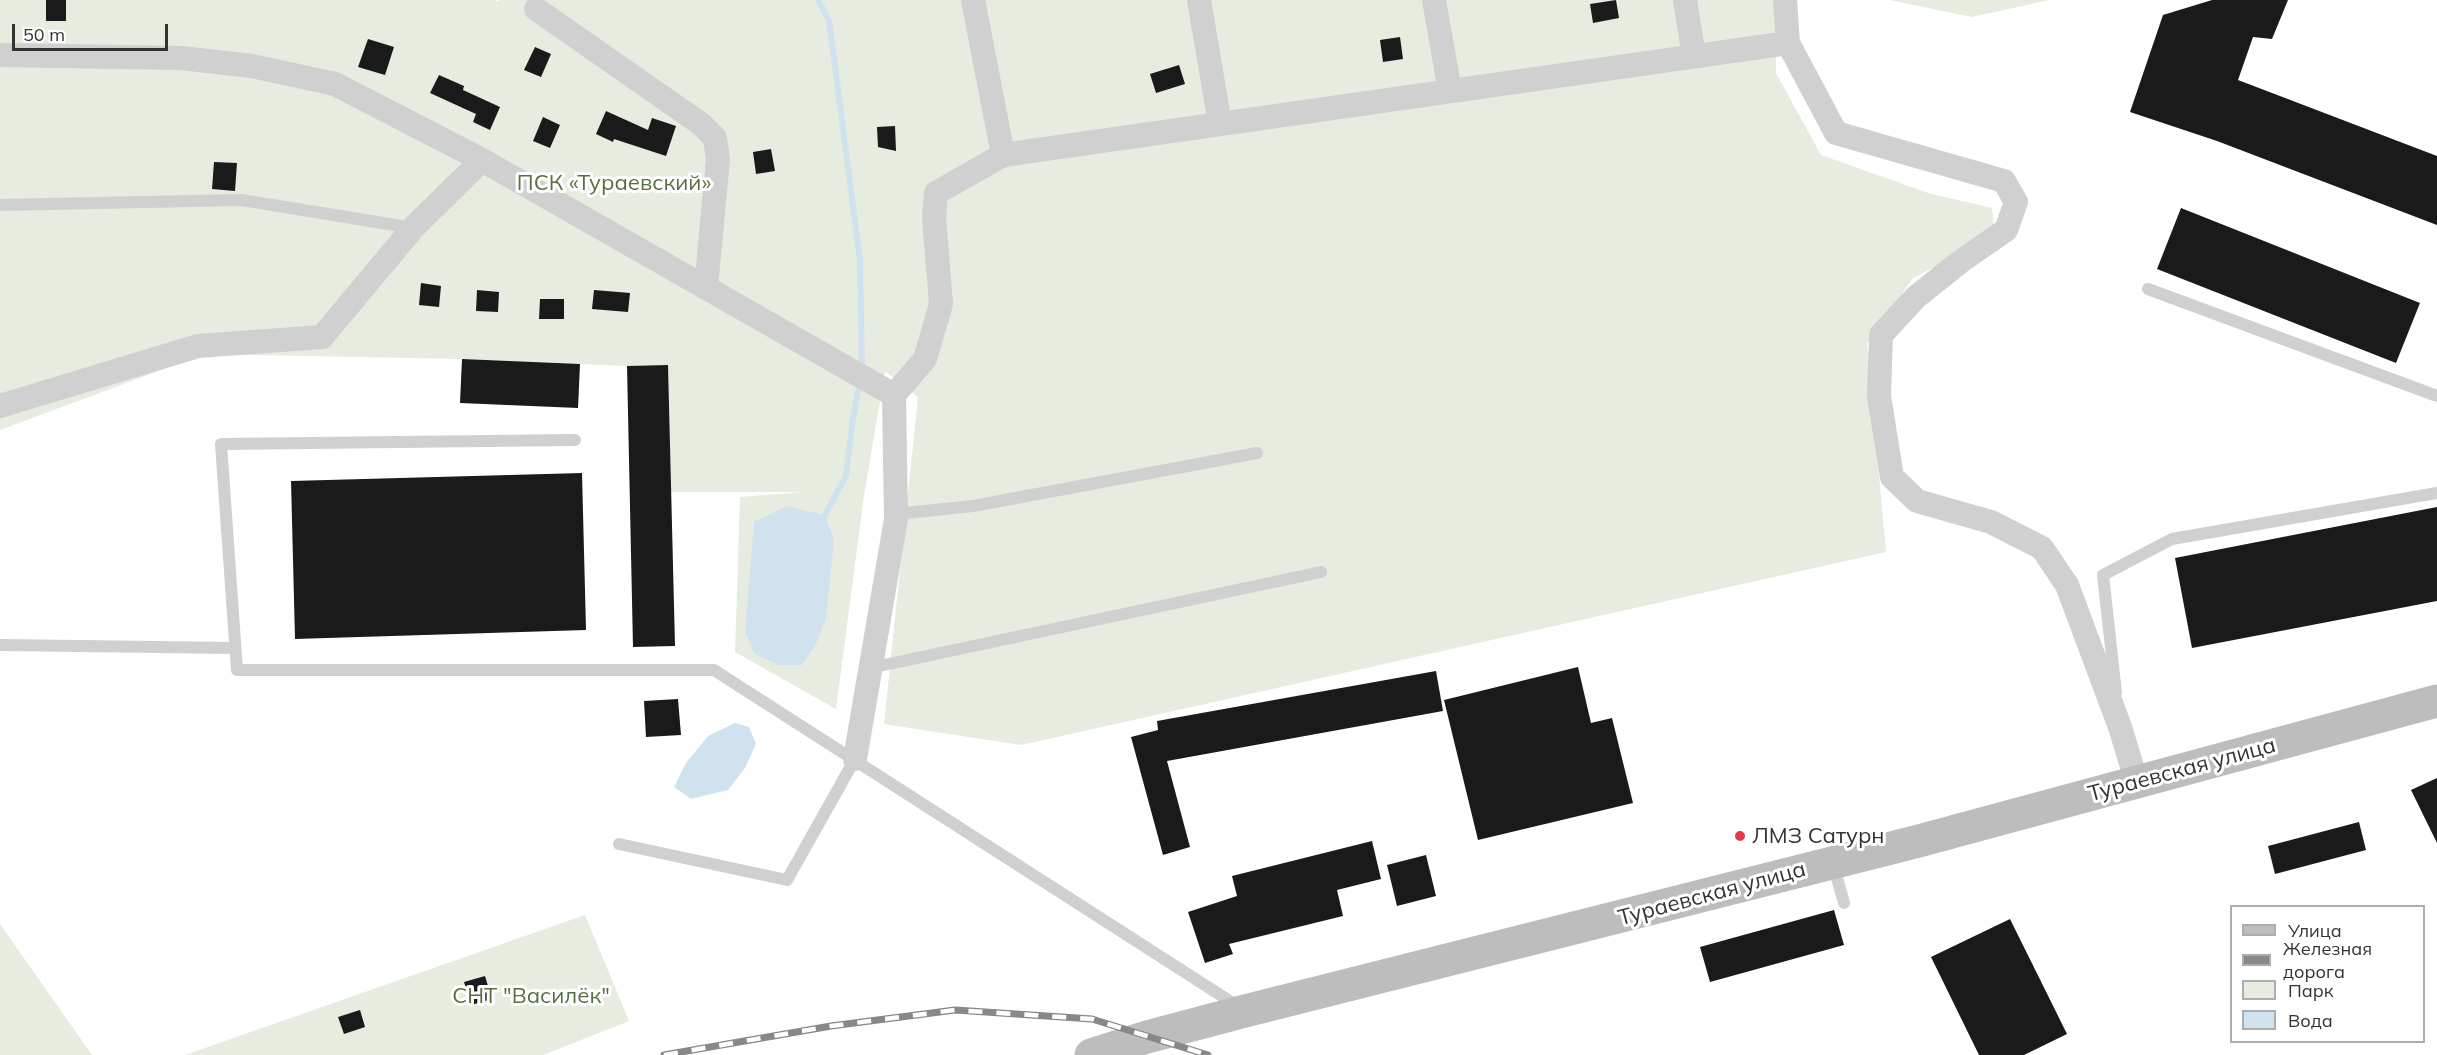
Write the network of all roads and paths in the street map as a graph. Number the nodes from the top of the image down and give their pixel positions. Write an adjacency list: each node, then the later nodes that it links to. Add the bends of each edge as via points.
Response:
1 (973, 0): 12 (street)
2 (1199, 0): 11 (street)
3 (1434, 0): 10 (street)
4 (1684, 0): 9 (street)
5 (1785, 0): 7 (street)
6 (536, 9): 16 (street, via 701,124 715,138 718,159)
7 (1788, 43): 9 (street); 30 (street, via 1836,133 2004,182 2016,202 2006,230 1916,297 1881,335 1879,396 1892,477 1917,501 1991,522 2042,548 2067,585)
8 (0, 55): 13 (street, via 181,57 263,68 335,84)
9 (1694, 56): 10 (street)
10 (1450, 91): 11 (street)
11 (1220, 124): 12 (street)
12 (1003, 155): 18 (street, via 936,193 934,218 941,304 925,360)
13 (482, 160): 15 (street); 16 (street)
14 (0, 205): 15 (lane, via 243,200)
15 (413, 228): 20 (street, via 322,337 198,346)
16 (706, 288): 18 (street)
17 (2148, 289): 19 (lane)
18 (894, 395): 24 (street)
19 (2437, 396)
20 (0, 406)
21 (575, 440): 27 (lane, via 221,444)
22 (1257, 453): 24 (lane, via 973,506)
23 (2437, 493): 30 (lane, via 2172,539 2103,575)
24 (896, 514): 28 (street)
25 (1321, 572): 28 (lane)
26 (0, 645): 27 (lane)
27 (235, 648): 31 (lane, via 237,670 714,670)
28 (870, 668): 31 (street)
29 (2437, 701): 32 (main road, Тураевская улица)
30 (2120, 727): 32 (street)
31 (855, 759): 33 (lane, via 787,880); 36 (lane)
32 (2137, 783): 34 (main road, Тураевская улица)
33 (619, 843)
34 (1833, 862): 35 (lane); 36 (main road, Тураевская улица)
35 (1844, 903)
36 (1245, 1011): 37 (main road, Тураевская улица)
37 (1091, 1055)

